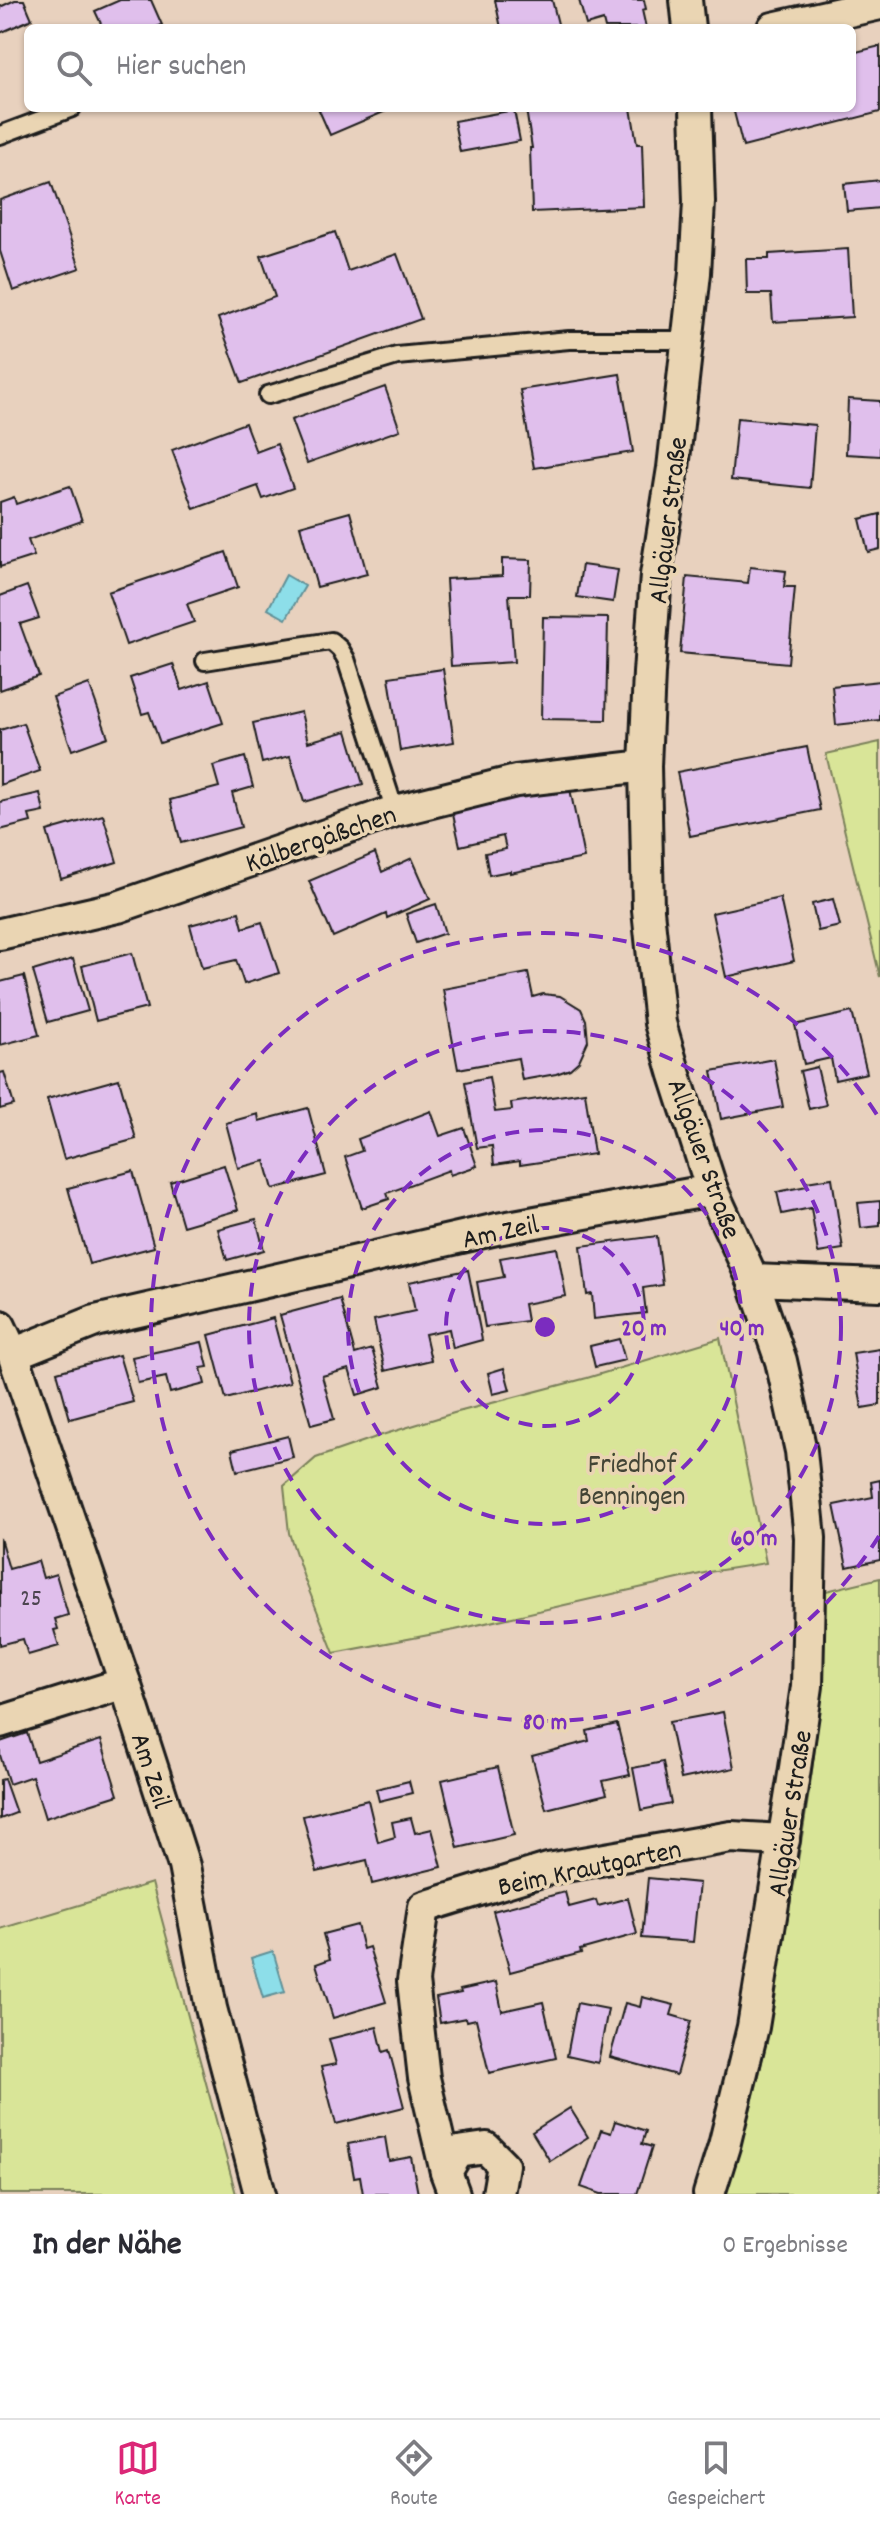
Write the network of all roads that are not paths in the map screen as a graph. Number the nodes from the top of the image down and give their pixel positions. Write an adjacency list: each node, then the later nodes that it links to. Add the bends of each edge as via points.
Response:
1 (686, 0): 3 (street)
2 (880, 4): 4 (street)
3 (689, 24)
4 (791, 24)
5 (61, 112): 7 (lane)
6 (696, 112): 8 (street, Allgäuer Straße, via 699,202)
7 (0, 135)
8 (688, 340): 9 (lane, via 569,340 397,356); 11 (street, Allgäuer Straße, via 656,575)
9 (268, 395)
10 (205, 661): 12 (lane, via 331,641 346,659)
11 (645, 766): 12 (street, Kälbergäßchen, via 516,781); 14 (street, Allgäuer Straße, via 648,910 660,1023)
12 (395, 811): 13 (street, Kälbergäßchen, via 118,907)
13 (0, 934)
14 (712, 1190): 15 (street, Allgäuer Straße); 18 (street, Am Zeil, via 497,1229 95,1321)
15 (753, 1280): 16 (street); 21 (street, Allgäuer Straße, via 793,1406 810,1538 807,1686)
16 (880, 1285)
17 (0, 1326): 18 (street, Am Zeil)
18 (13, 1354): 19 (street, Am Zeil)
19 (125, 1683): 20 (street); 23 (street, Am Zeil, via 184,1866 211,2008)
20 (0, 1722)
21 (784, 1840): 22 (street, Beim Krautgarten, via 731,1837 548,1869 424,1907 413,1981 424,2078); 25 (street, Allgäuer Straße, via 753,2027)
22 (450, 2183): 24 (street, via 458,2152 486,2148 503,2165)
23 (260, 2194)
24 (498, 2194)
25 (709, 2194)

